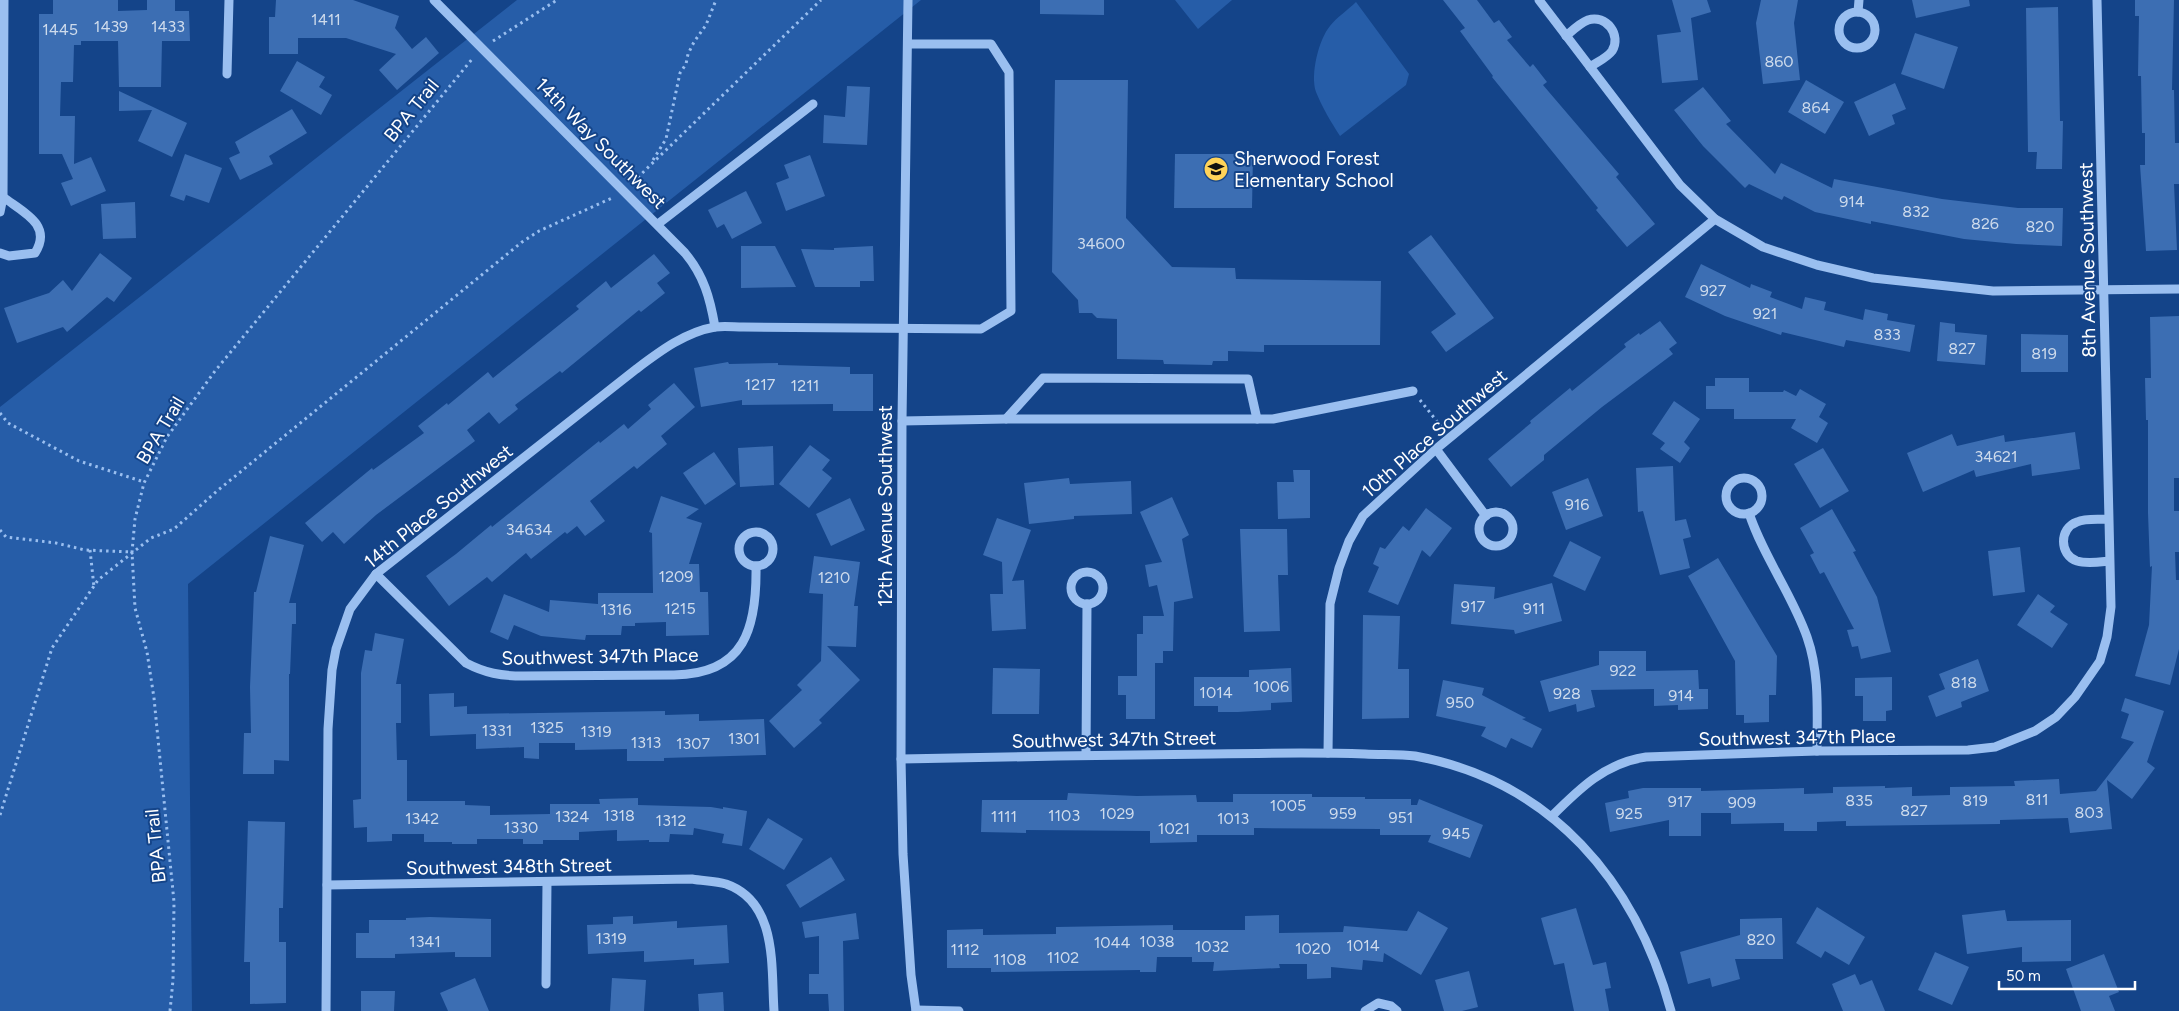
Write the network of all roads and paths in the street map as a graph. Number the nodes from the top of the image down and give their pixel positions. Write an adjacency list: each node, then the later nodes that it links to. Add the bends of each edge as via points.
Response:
1 (4, 0): 20 (street)
2 (229, 0): 16 (street)
3 (434, 0): 14 (street, 14th Way Southwest)
4 (557, 0): 14 (path, BPA Trail)
5 (716, 0): 18 (path, via 680,72 666,139)
6 (821, 0): 18 (path)
7 (908, 0): 13 (street, 12th Avenue Southwest)
8 (1539, 0): 12 (street)
9 (1859, 0): 11 (street)
10 (2097, 0): 26 (street, 8th Avenue Southwest)
11 (1858, 12): 11 (street, via 1845,16 1839,28 1843,41 1855,48 1868,44 1875,31 1871,18)
12 (1566, 36): 15 (street); 15 (street, via 1583,23 1596,19 1609,24 1615,44 1612,50)
13 (908, 44): 28 (street, 12th Avenue Southwest); 28 (street, 14th Place Southwest, via 991,44 1009,72 1011,311 981,329)
14 (483, 47): 19 (street, 14th Way Southwest); 36 (path, BPA Trail, via 215,371 167,437)
15 (1590, 66): 22 (street, via 1680,185)
16 (227, 74)
17 (814, 104): 23 (street)
18 (650, 165): 19 (path)
19 (625, 190): 23 (street, 14th Way Southwest); 42 (path, via 522,242 193,513)
20 (3, 197): 21 (street); 24 (street, via 38,224 40,244 34,253 9,256)
21 (0, 212)
22 (1714, 219): 26 (street, via 1764,247 1817,265 1873,278 1993,291); 34 (street, 10th Place Southwest)
23 (658, 224): 27 (street, 14th Way Southwest, via 702,276 711,301)
24 (0, 253)
25 (2179, 289): 26 (street)
26 (2105, 291): 39 (street, 8th Avenue Southwest)
27 (715, 327): 28 (street, 14th Place Southwest); 45 (street, 14th Place Southwest, via 679,340 635,370)
28 (903, 328): 33 (street, 12th Avenue Southwest)
29 (1412, 391): 32 (street, via 1272,419); 34 (path)
30 (0, 413): 36 (path, via 8,423 79,461)
31 (1006, 418): 32 (street); 32 (street, via 1043,378 1053,378 1248,379); 33 (street)
32 (1257, 418)
33 (902, 421): 52 (street, 12th Avenue Southwest)
34 (1450, 437): 35 (street, 10th Place Southwest)
35 (1436, 449): 38 (street); 50 (street, 10th Place Southwest, via 1363,516 1339,568 1330,604)
36 (144, 483): 42 (path, BPA Trail, via 135,518)
37 (1749, 512): 37 (street, via 1761,501 1761,490 1749,479 1738,479 1729,486 1726,498 1737,512); 49 (street, via 1808,639 1816,673)
38 (1486, 516)
39 (2108, 520): 43 (street, 8th Avenue Southwest); 43 (street, via 2084,520 2070,525 2063,545 2077,561)
40 (0, 530): 41 (path, via 6,537)
41 (90, 550): 42 (path); 46 (path)
42 (132, 552): 46 (path); 58 (path, BPA Trail, via 136,608 154,698 174,902)
43 (2109, 561): 48 (street, 8th Avenue Southwest, via 2111,607 2100,662)
44 (756, 566): 45 (street, Southwest 347th Place, via 754,613 743,642 724,663 712,670 687,675 501,676 481,671 466,663)
45 (376, 574): 56 (street, 14th Place Southwest, via 350,609 332,670 328,728)
46 (94, 586): 53 (path, via 52,648)
47 (1087, 604): 51 (street)
48 (2056, 717): 49 (street, Southwest 347th Place, via 2035,731 1995,747)
49 (1817, 751): 54 (street, Southwest 347th Place, via 1630,759 1596,775)
50 (1328, 753): 51 (street, Southwest 347th Street); 54 (street, Southwest 347th Street, via 1413,756 1451,765 1520,795)
51 (1086, 755): 52 (street, Southwest 347th Street)
52 (901, 759): 61 (street, 12th Avenue Southwest, via 903,854)
53 (0, 815)
54 (1552, 816): 65 (street, Southwest 347th Street, via 1599,865 1635,917 1653,957)
55 (547, 882): 56 (street, Southwest 348th Street); 57 (street); 60 (street, Southwest 348th Street, via 692,879 726,884 743,893 758,907 770,941)
56 (327, 885): 59 (street, 14th Place Southwest)
57 (546, 984)
58 (170, 1011)
59 (326, 1011)
60 (774, 1011)
61 (916, 1011): 62 (street)
62 (959, 1011)
63 (1365, 1011): 64 (street, via 1384,1003)
64 (1397, 1011)
65 (1671, 1011)

